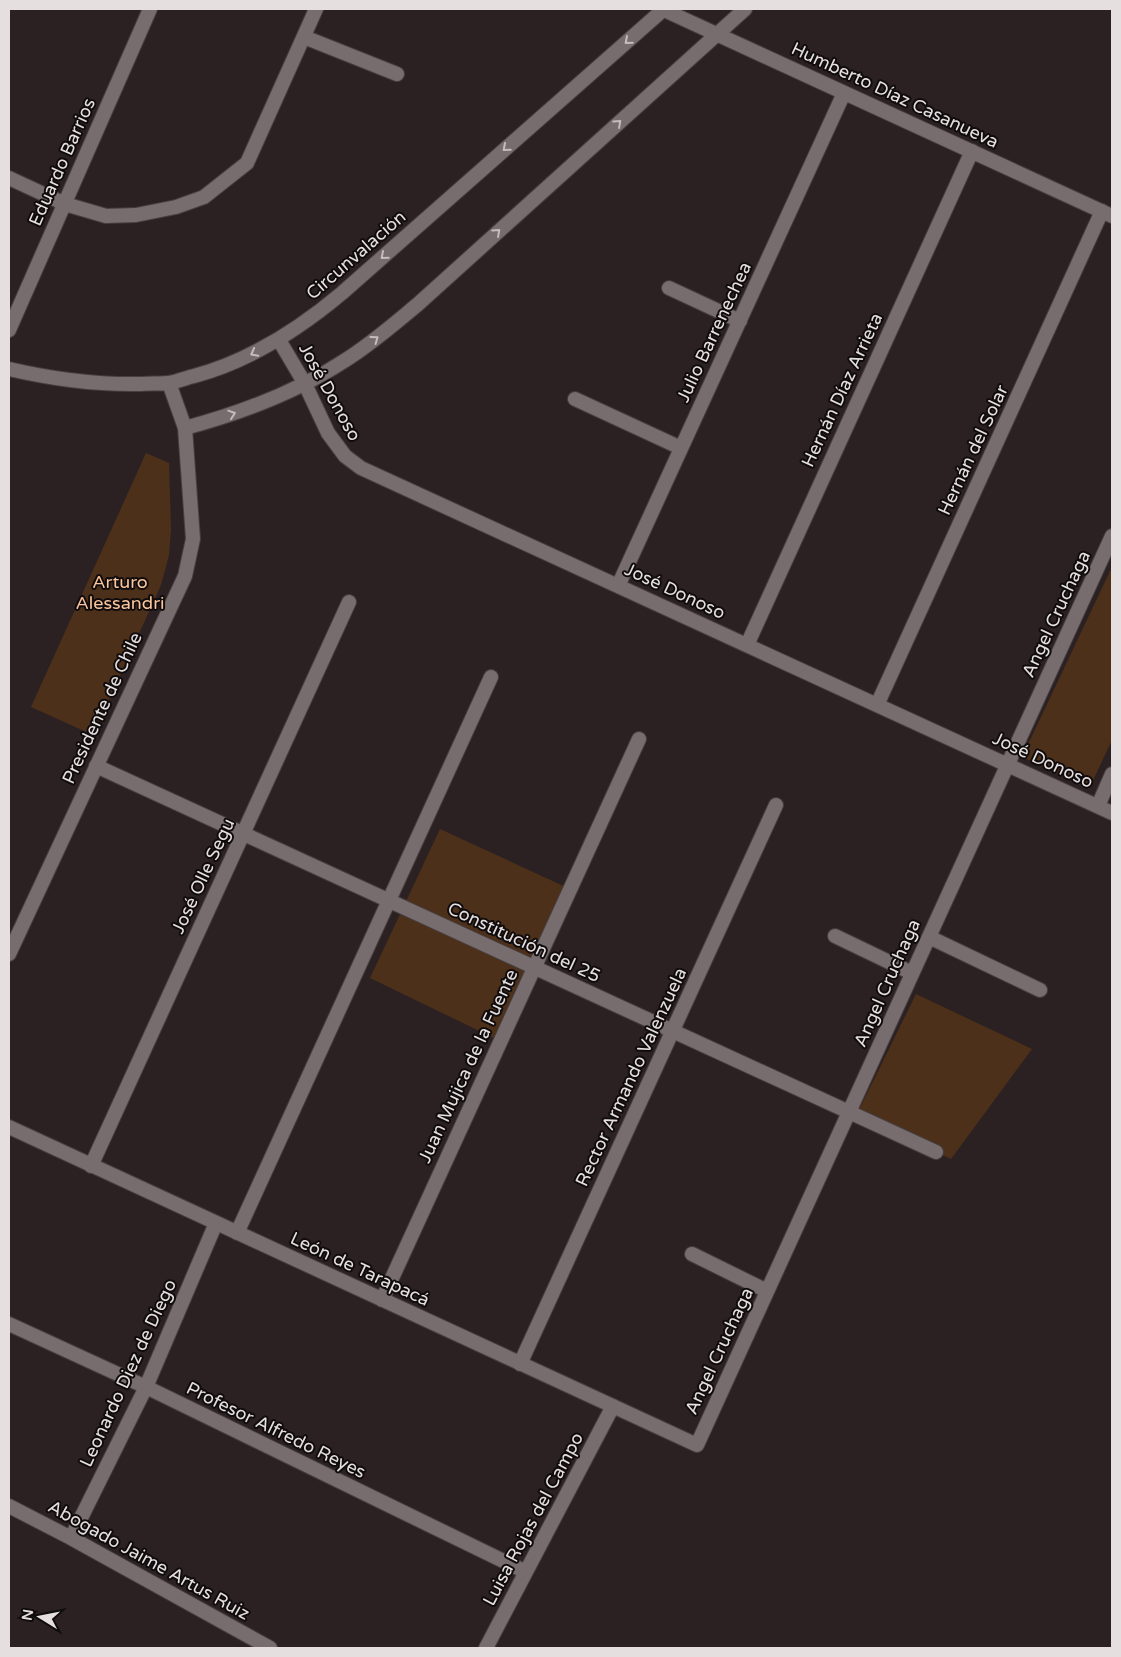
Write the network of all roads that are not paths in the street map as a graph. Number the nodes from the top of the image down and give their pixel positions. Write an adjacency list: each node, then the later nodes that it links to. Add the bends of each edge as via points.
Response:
1 (150, 9): 11 (street, Eduardo Barrios)
2 (316, 9): 6 (street)
3 (663, 9): 5 (street, Humberto Díaz Casanueva); 16 (street, Circunvalación, one-way to 16, via 342,293)
4 (745, 9): 5 (street)
5 (716, 34): 8 (street, Humberto Díaz Casanueva); 19 (street, one-way to 5, via 382,334)
6 (304, 37): 7 (street); 11 (street, via 246,163 204,197 176,207 136,215 106,216)
7 (397, 74)
8 (844, 93): 9 (street, Humberto Díaz Casanueva); 14 (street, Julio Barrenechea)
9 (972, 151): 12 (street, Humberto Díaz Casanueva); 26 (street, Hernán Díaz Arrieta)
10 (9, 178): 11 (street)
11 (65, 204): 15 (street, Eduardo Barrios)
12 (1107, 214): 28 (street, Hernán del Solar)
13 (669, 288): 14 (street)
14 (740, 321): 22 (street, Julio Barrenechea)
15 (9, 330)
16 (279, 340): 18 (street, Circunvalación, one-way to 18, via 234,362); 19 (street, José Donoso)
17 (9, 369): 18 (street, Circunvalación, via 77,382)
18 (168, 383): 21 (street, Presidente de Chile)
19 (305, 384): 21 (street, one-way to 19, via 226,417); 24 (street, José Donoso, via 328,433 345,456 361,468)
20 (575, 399): 22 (street)
21 (185, 428): 31 (street, Presidente de Chile, via 193,539 184,576)
22 (682, 448): 24 (street, Julio Barrenechea)
23 (1112, 536): 30 (street, Angel Cruchaga)
24 (618, 586): 26 (street, José Donoso)
25 (349, 602): 36 (street, José Olle Segu)
26 (746, 645): 28 (street, José Donoso)
27 (491, 677): 37 (street)
28 (877, 705): 30 (street, José Donoso)
29 (639, 739): 41 (street, Juan Mujica de la Fuente)
30 (1008, 765): 34 (street, José Donoso); 39 (street, Angel Cruchaga)
31 (96, 766): 36 (street, Constitución del 25); 40 (street, Presidente de Chile)
32 (1112, 774): 34 (street)
33 (776, 805): 44 (street, Rector Armando Valenzuela)
34 (1098, 806): 35 (street, José Donoso)
35 (1112, 813)
36 (243, 834): 37 (street, Constitución del 25); 48 (street, José Olle Segu)
37 (389, 901): 41 (street, Constitución del 25); 50 (street)
38 (835, 936): 42 (street)
39 (929, 937): 42 (street, Angel Cruchaga); 43 (street)
40 (9, 954)
41 (534, 967): 44 (street, Constitución del 25); 53 (street, Juan Mujica de la Fuente)
42 (912, 973): 45 (street, Angel Cruchaga)
43 (1040, 990)
44 (672, 1031): 45 (street, Constitución del 25); 55 (street, Rector Armando Valenzuela)
45 (849, 1112): 47 (street, Constitución del 25); 52 (street, Angel Cruchaga)
46 (9, 1126): 48 (street, León de Tarapacá)
47 (936, 1152)
48 (92, 1166): 49 (street, León de Tarapacá)
49 (216, 1223): 50 (street, León de Tarapacá); 56 (street, Leonardo Diez de Diego)
50 (237, 1233): 53 (street, León de Tarapacá)
51 (692, 1254): 52 (street)
52 (767, 1291): 58 (street, Angel Cruchaga)
53 (382, 1300): 55 (street, León de Tarapacá)
54 (9, 1324): 56 (street, Profesor Alfredo Reyes)
55 (520, 1364): 57 (street, León de Tarapacá)
56 (146, 1388): 60 (street, Leonardo Diez de Diego); 61 (street, Profesor Alfredo Reyes)
57 (613, 1406): 58 (street, León de Tarapacá); 61 (street, Luisa Rojas del Campo)
58 (697, 1445)
59 (9, 1506): 60 (street, Abogado Jaime Artus Ruiz)
60 (71, 1538): 62 (street, Abogado Jaime Artus Ruiz)
61 (526, 1572): 63 (street, Luisa Rojas del Campo)
62 (270, 1648)
63 (486, 1648)

